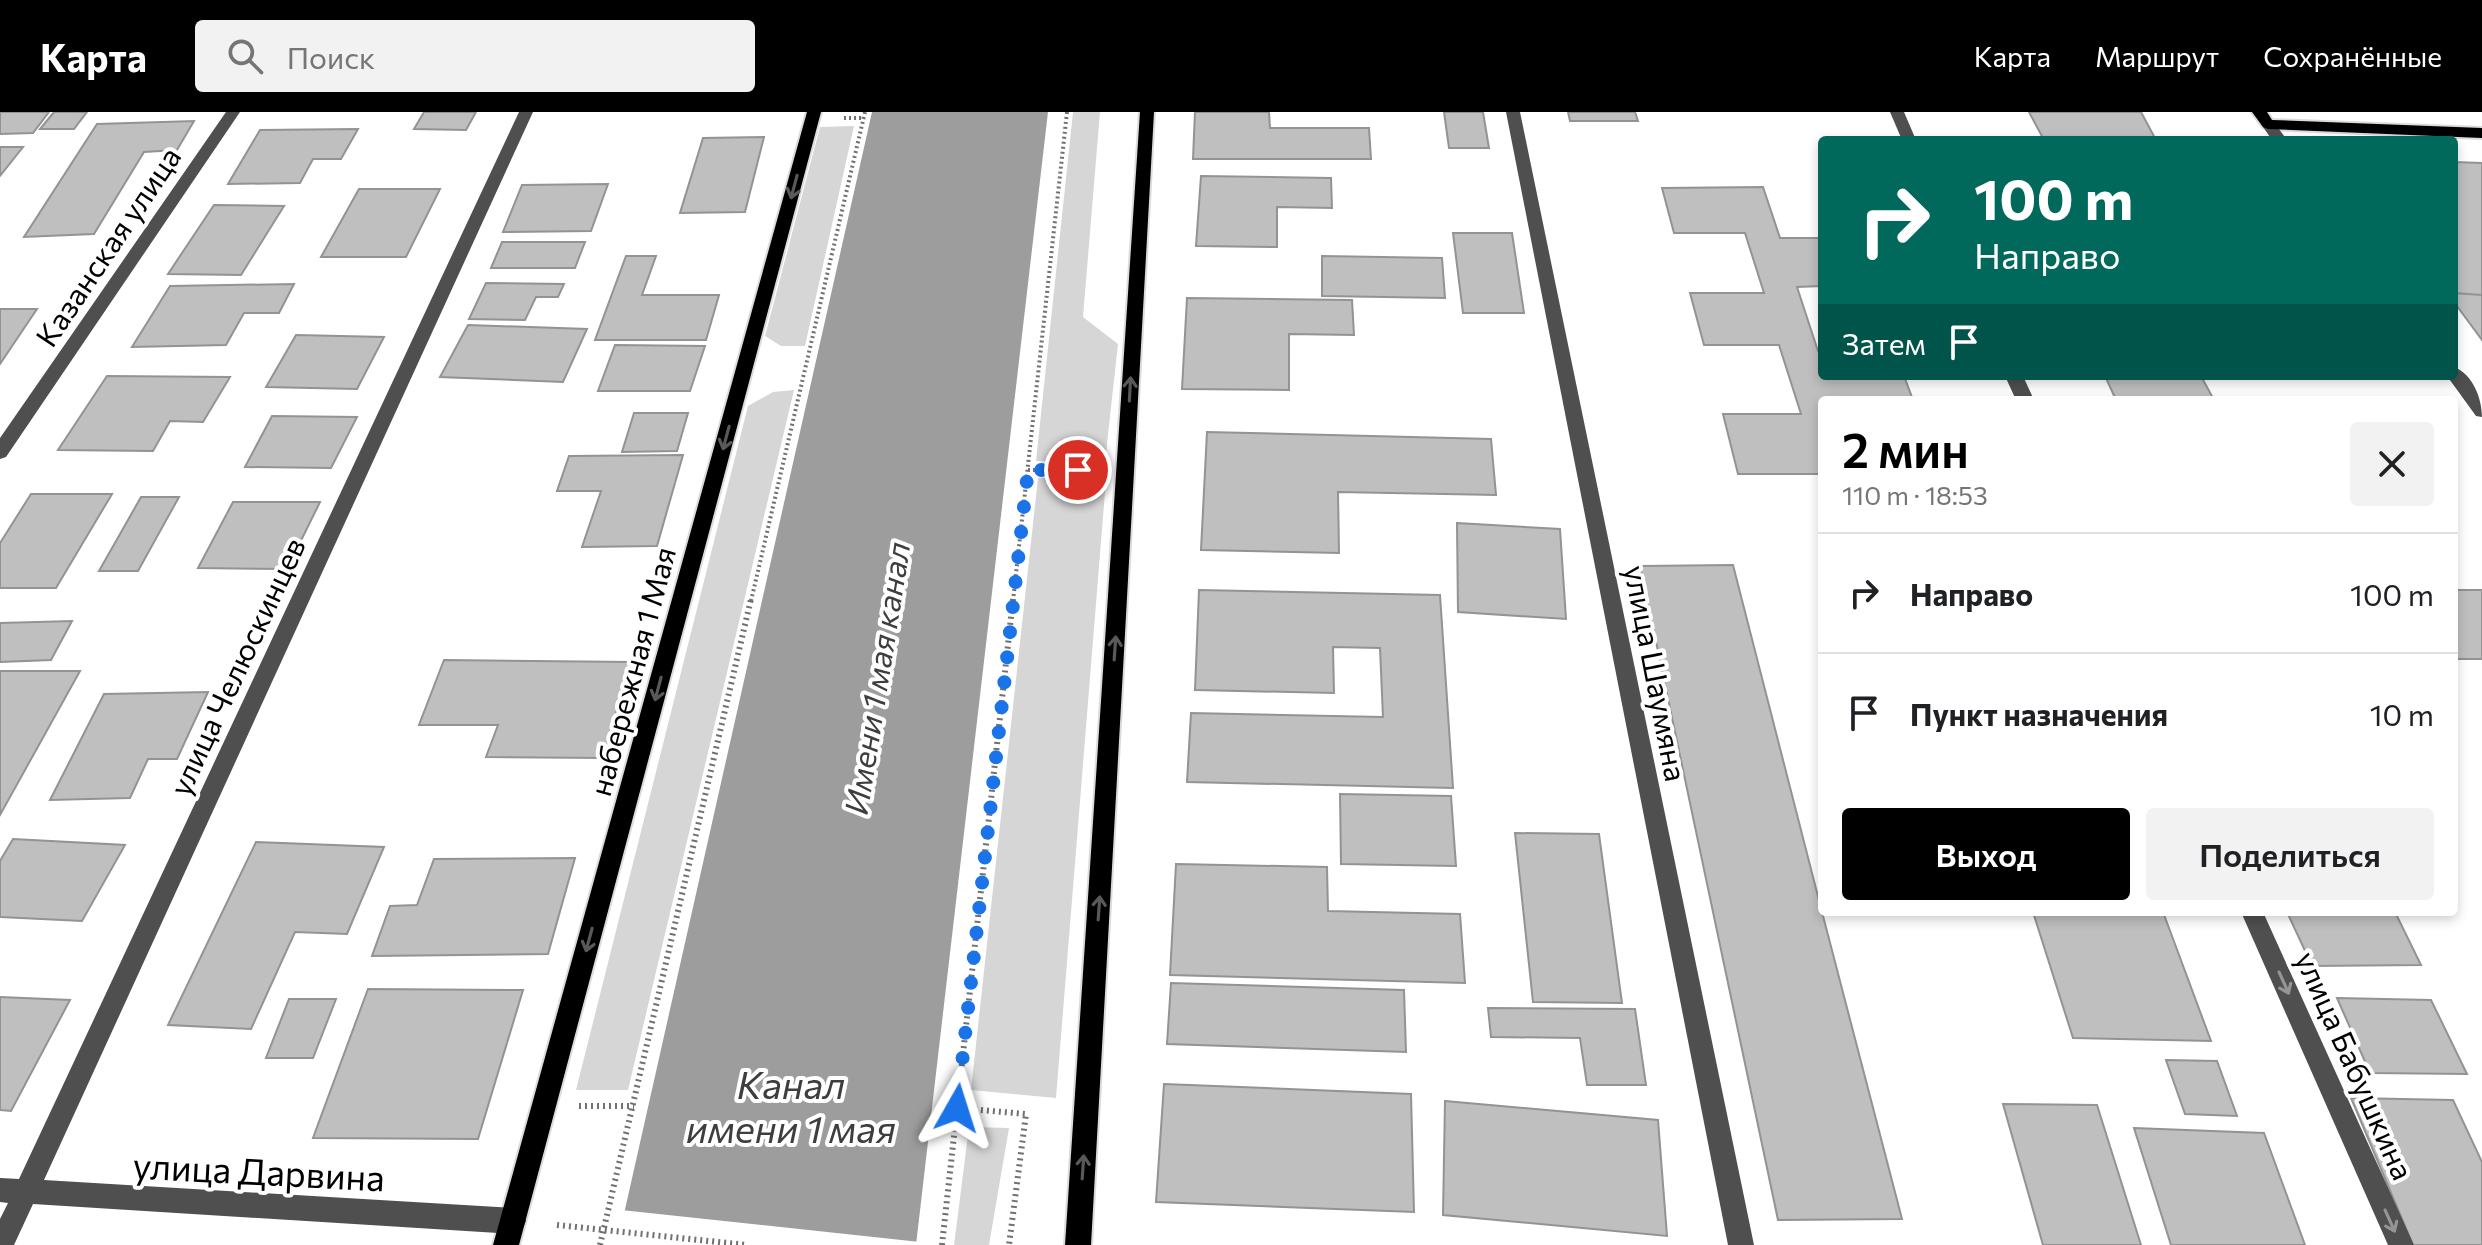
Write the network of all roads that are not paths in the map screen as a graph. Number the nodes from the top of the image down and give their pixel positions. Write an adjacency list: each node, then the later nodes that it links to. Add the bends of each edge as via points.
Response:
1 (233, 112): 13 (street, Казанская улица)
2 (526, 112): 15 (street, улица Челюскинцев)
3 (814, 112): 16 (main road, набережная 1 Мая, one-way to 16)
4 (1147, 112): 18 (main road, one-way to 4)
5 (1513, 112): 19 (street, улица Шаумяна)
6 (1897, 112): 9 (street)
7 (2264, 118): 8 (main road); 10 (street)
8 (2482, 133)
9 (1907, 136)
10 (2277, 136)
11 (2458, 378): 12 (street)
12 (2482, 411)
13 (0, 452)
14 (2254, 916): 20 (street, улица Бабушкина, one-way to 20)
15 (12, 1191): 16 (street, улица Дарвина); 17 (street, улица Челюскинцев)
16 (510, 1233)
17 (1, 1245)
18 (1078, 1245)
19 (1741, 1245)
20 (2401, 1245)

